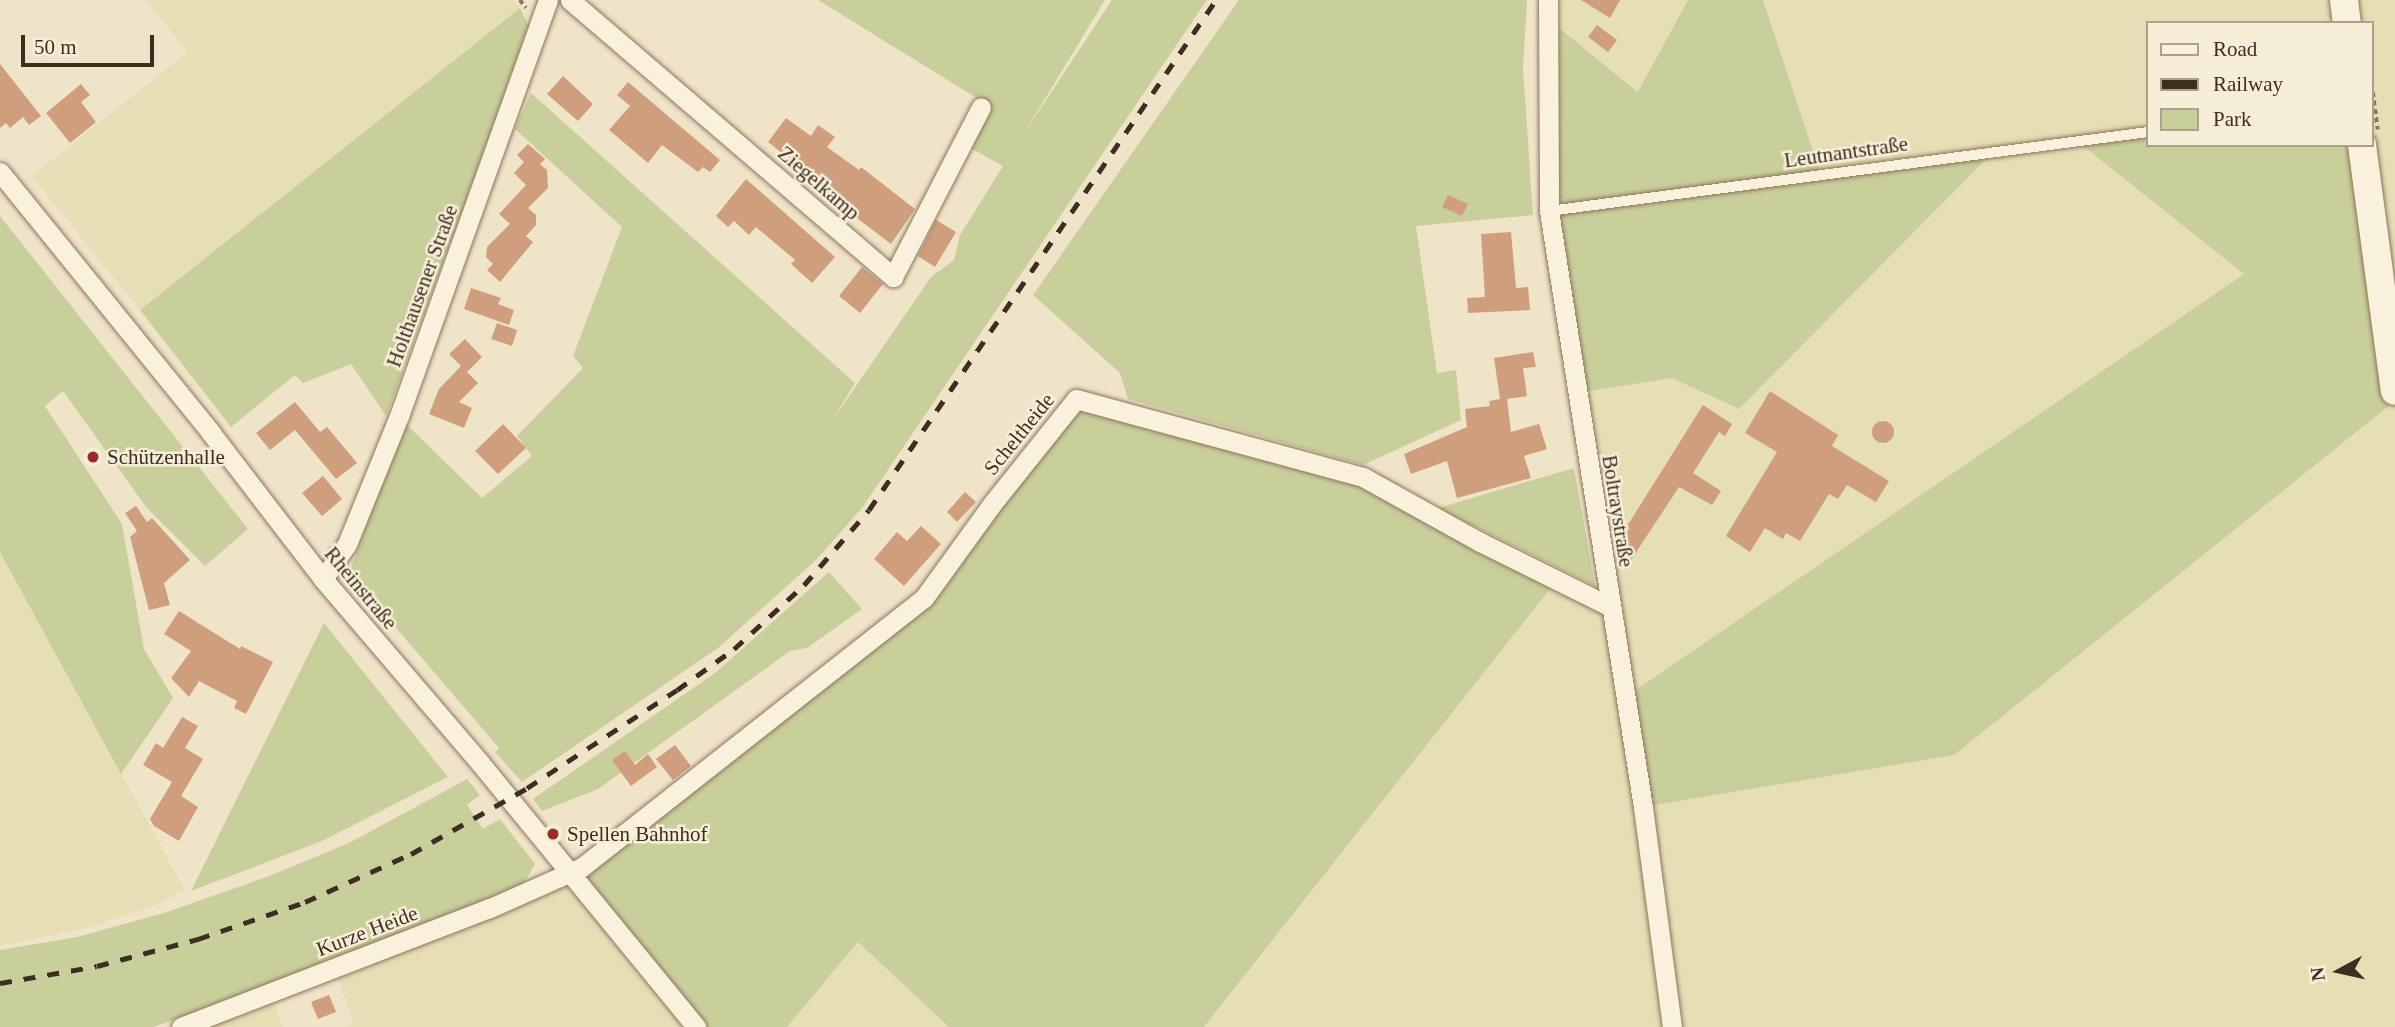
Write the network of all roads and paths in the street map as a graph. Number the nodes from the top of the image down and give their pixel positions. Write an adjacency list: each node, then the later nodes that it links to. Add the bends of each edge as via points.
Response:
1 (548, 0): 12 (street, Holthausener Straße, via 399,416 347,544)
2 (570, 0): 6 (street, Ziegelkamp, via 892,277)
3 (1548, 0): 10 (street, Boltraystraße)
4 (2344, 0): 5 (street)
5 (2347, 21)
6 (981, 107)
7 (2146, 132): 10 (lane, Leutnantstraße)
8 (2362, 147): 11 (street)
9 (0, 172): 12 (street, Rheinstraße, via 212,433)
10 (1549, 211): 13 (street, Boltraystraße)
11 (2395, 391)
12 (323, 579): 14 (street, Rheinstraße)
13 (1609, 606): 14 (street, Scheltheide, via 1363,477 1076,399 924,598); 17 (street, Boltraystraße, via 1643,807)
14 (568, 874): 15 (street, Kurze Heide); 16 (street, Rheinstraße)
15 (181, 1027)
16 (696, 1027)
17 (1672, 1027)

